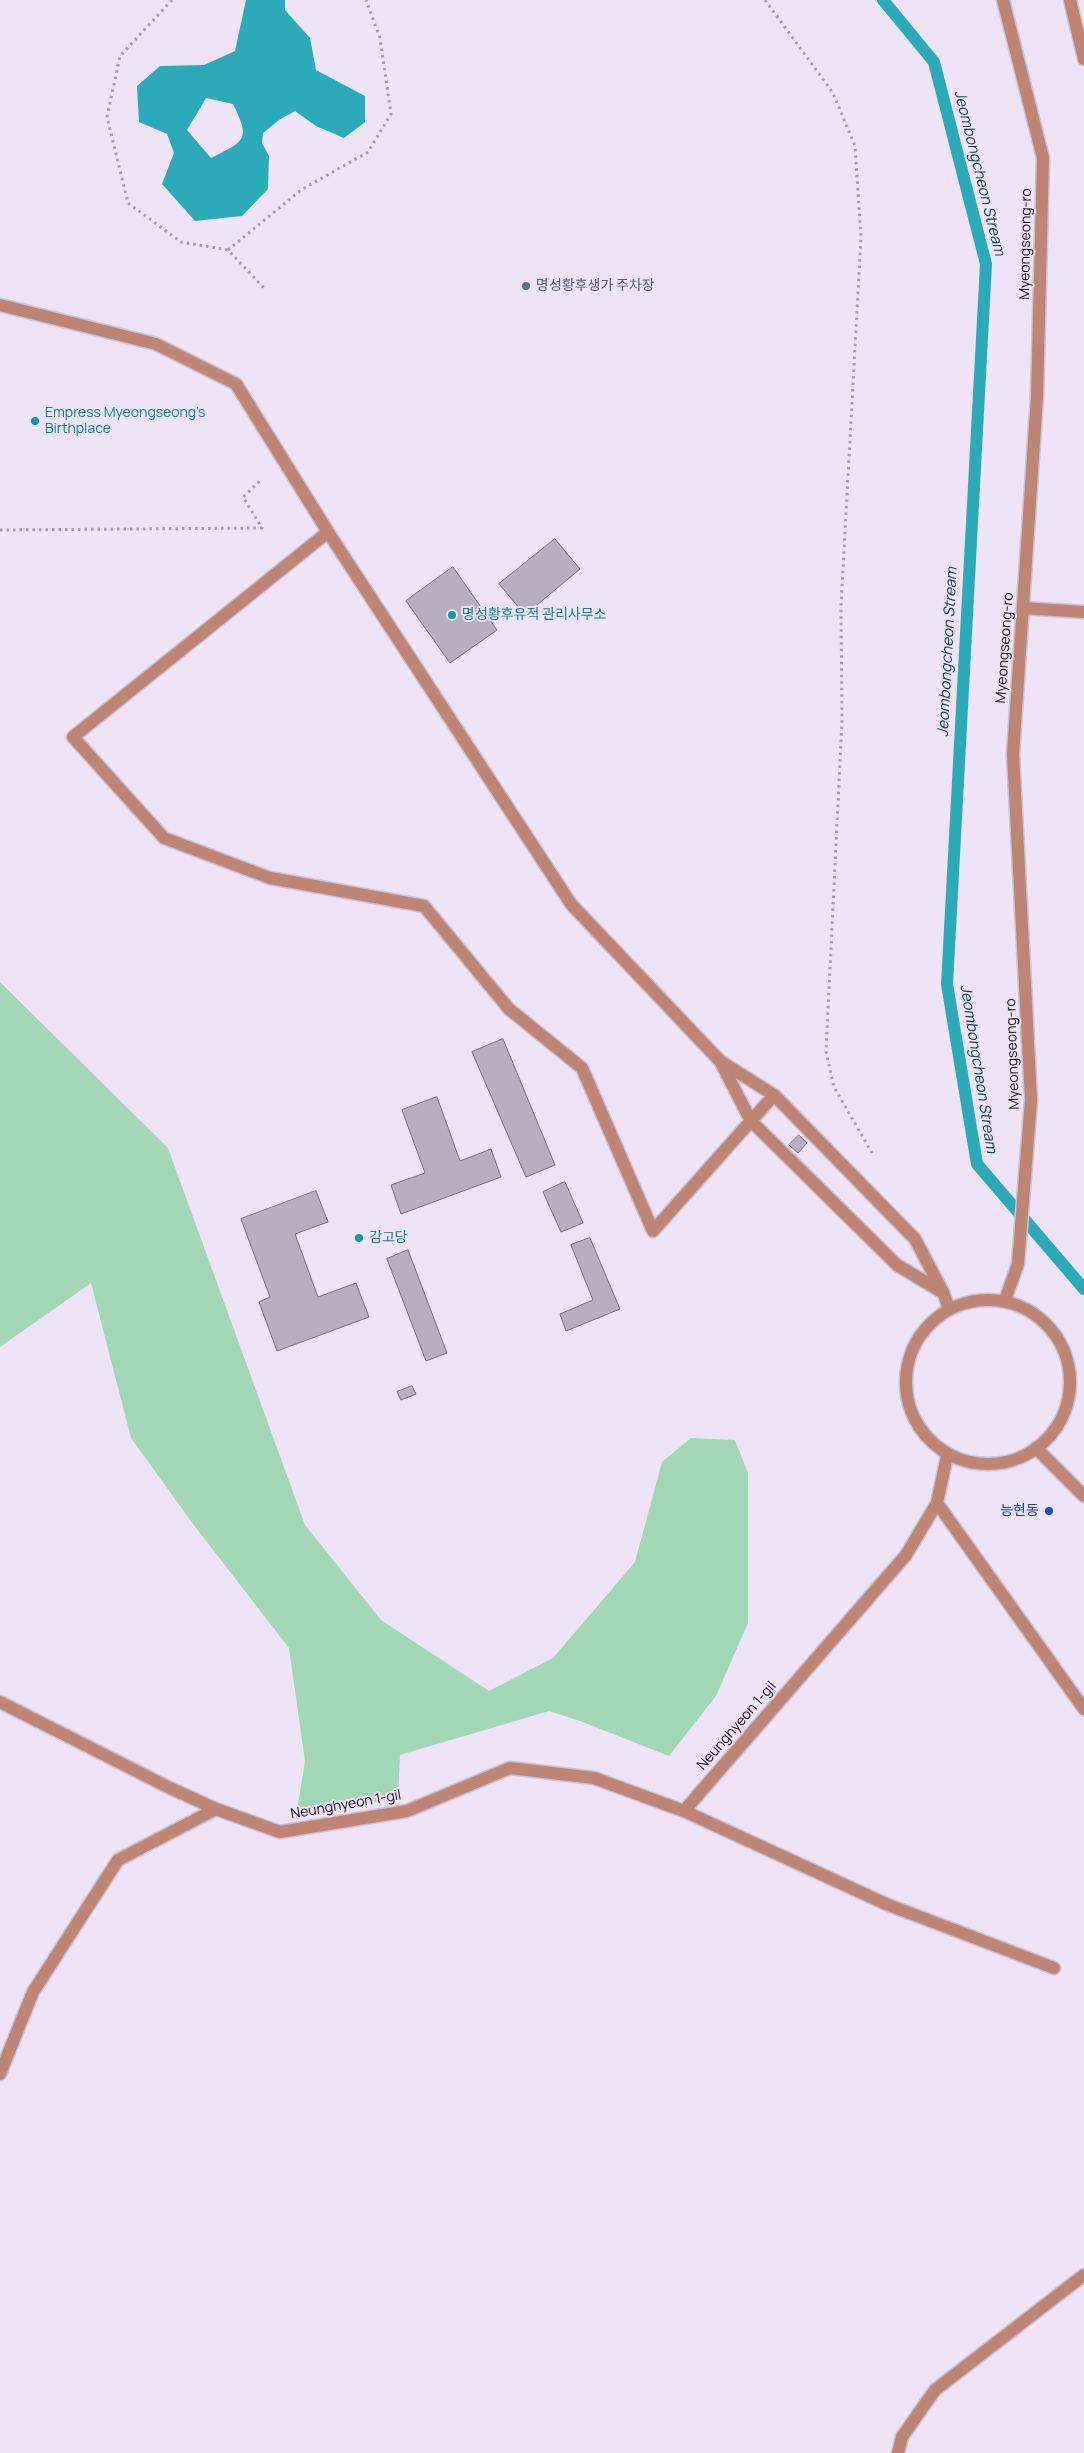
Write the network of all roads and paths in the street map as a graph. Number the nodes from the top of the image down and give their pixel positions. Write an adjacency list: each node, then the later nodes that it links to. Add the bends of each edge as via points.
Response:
1 (172, 0): 7 (path, via 120,56 107,117 128,203 181,242)
2 (366, 0): 7 (path, via 380,38 391,114 368,152 301,190)
3 (765, 0): 18 (path, via 833,93 855,146 861,237 841,606 842,721 826,1052 834,1087)
4 (1003, 0): 13 (street, Myeongseong-ro, via 1043,158 1037,397)
5 (1070, 0): 6 (street)
6 (1084, 59)
7 (228, 250): 8 (path)
8 (265, 289)
9 (0, 306): 10 (street, via 156,344 236,384)
10 (283, 459): 11 (path, via 243,497 262,528); 12 (street)
11 (0, 530)
12 (328, 532): 15 (street, via 571,904); 17 (street, via 73,737 164,838 270,878 424,906 509,1009 582,1068 654,1231)
13 (1023, 608): 14 (street); 20 (street, Myeongseong-ro, via 1013,754 1031,1100 1018,1264)
14 (1084, 612)
15 (720, 1061): 16 (street); 17 (street)
16 (774, 1095): 17 (street); 19 (street, via 915,1240)
17 (751, 1121): 19 (street, via 897,1265)
18 (875, 1158)
19 (943, 1292): 21 (street)
20 (1005, 1300): 21 (street, via 964,1302); 22 (street, via 1042,1318 1059,1339 1069,1365 1070,1392 1062,1419 1046,1441)
21 (949, 1309): 23 (street, via 940,1313 920,1333 908,1358 905,1385 910,1412 924,1436)
22 (1036, 1448): 23 (street, via 1024,1456 997,1464 970,1463); 24 (street)
23 (947, 1456): 25 (street, Neunghyeon 1-gil)
24 (1084, 1496)
25 (937, 1504): 27 (street); 29 (street, Neunghyeon 1-gil, via 906,1555)
26 (0, 1702): 28 (street, Neunghyeon 1-gil)
27 (1084, 1709)
28 (216, 1809): 29 (street, Neunghyeon 1-gil, via 280,1832 407,1811 510,1768 594,1778); 31 (street, via 118,1860 33,1992)
29 (684, 1811): 30 (street, via 886,1904)
30 (1054, 1968)
31 (0, 2074)
32 (1084, 2275): 33 (street, via 935,2390 902,2436)
33 (898, 2453)

